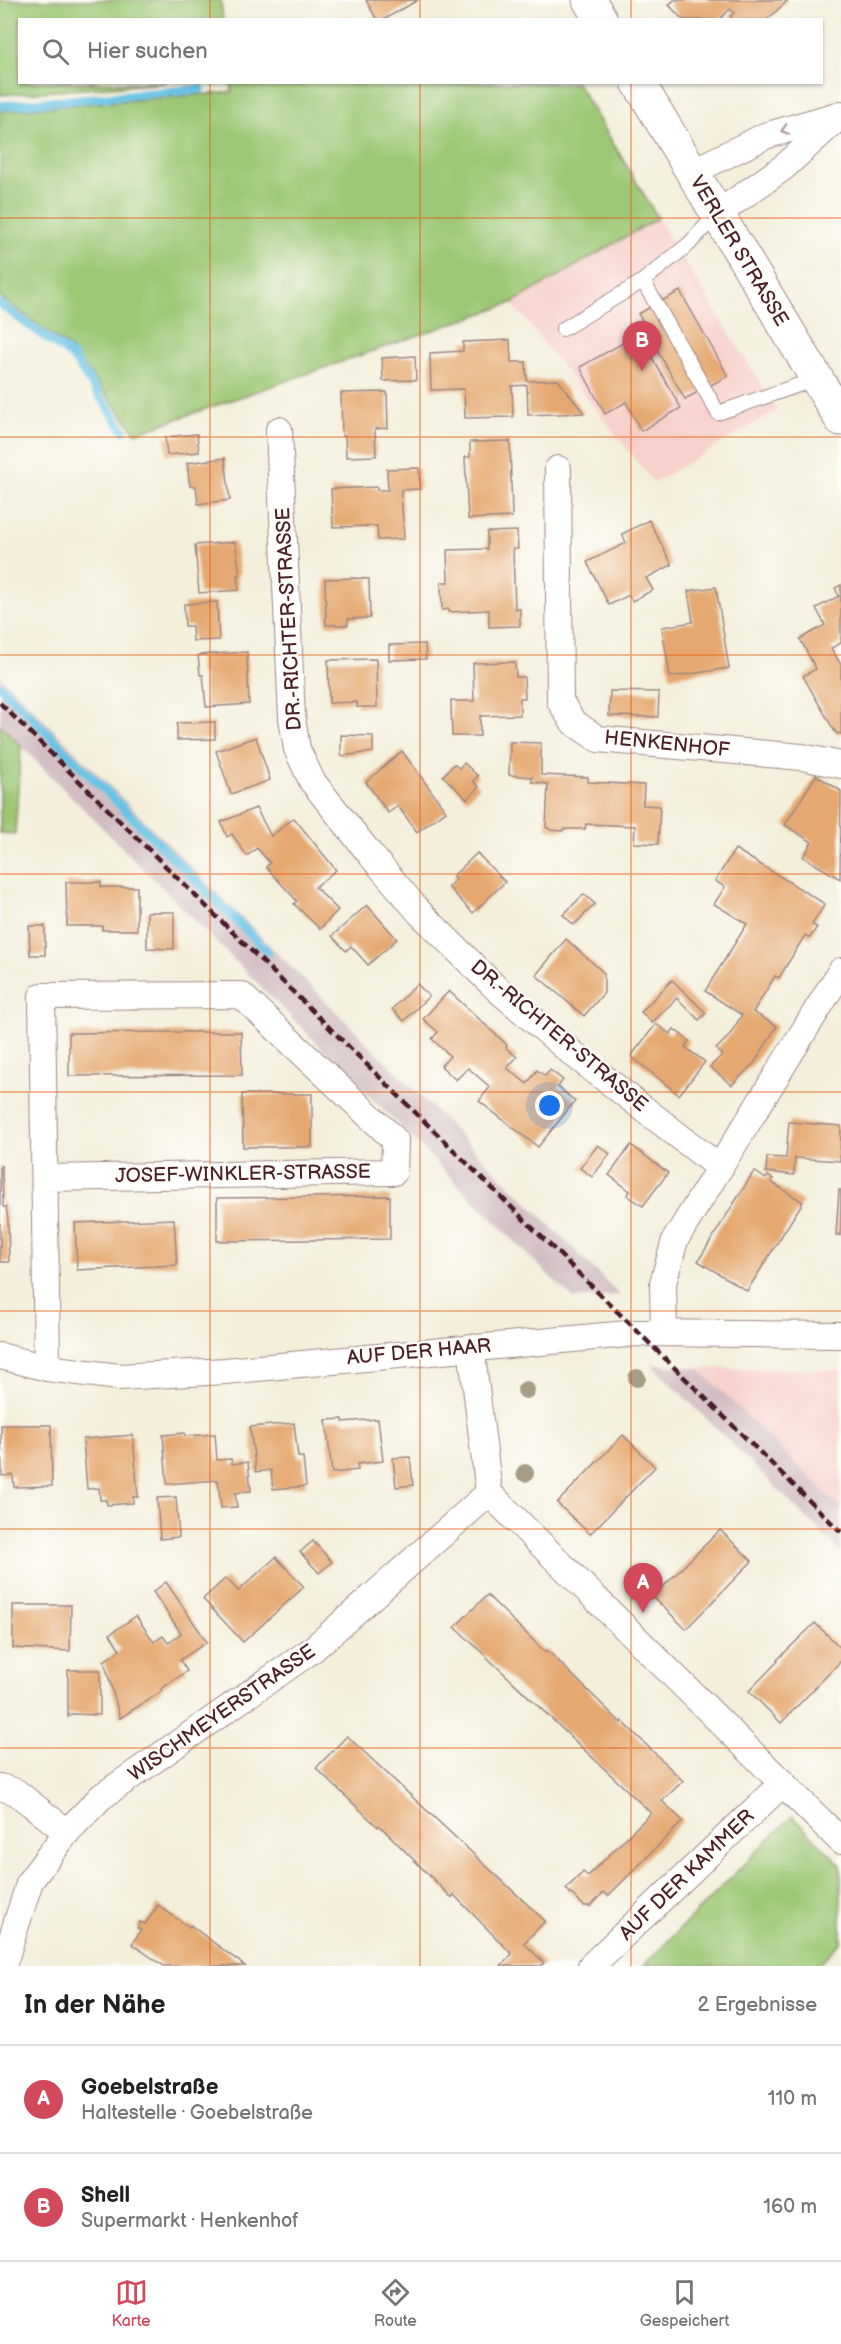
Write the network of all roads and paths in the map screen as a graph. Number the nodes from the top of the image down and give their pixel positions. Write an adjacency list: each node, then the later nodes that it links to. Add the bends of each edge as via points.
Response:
1 (589, 0): 2 (main road)
2 (600, 18)
3 (639, 84): 5 (main road, VERLER STRASSE)
4 (841, 114): 5 (street, one-way to 5, via 765,136); 6 (street, via 784,167)
5 (692, 172): 6 (main road, VERLER STRASSE)
6 (717, 214): 7 (lane); 9 (main road, VERLER STRASSE)
7 (643, 281): 8 (lane); 9 (lane, via 718,412)
8 (562, 329)
9 (816, 379): 10 (main road, VERLER STRASSE)
10 (841, 419)
11 (279, 430): 15 (street, DR.-RICHTER-STRASSE, via 292,718 297,749 312,781 420,913 496,988 572,1053)
12 (558, 469): 13 (street, HENKENHOF, via 560,701 573,722 598,739 802,757)
13 (841, 765)
14 (841, 971): 15 (street)
15 (720, 1168): 17 (street, via 675,1240 663,1283)
16 (45, 1178): 16 (street, JOSEF-WINKLER-STRASSE, via 394,1172 395,1140 241,995 42,996); 21 (street, JOSEF-WINKLER-STRASSE)
17 (664, 1332): 18 (street, AUF DER HAAR); 19 (street, AUF DER HAAR)
18 (841, 1335)
19 (471, 1347): 21 (street, AUF DER HAAR, via 143,1376); 22 (street)
20 (0, 1356): 21 (street, AUF DER HAAR)
21 (47, 1368)
22 (489, 1493): 23 (street); 25 (street, WISCHMEYERSTRASSE, via 312,1650 101,1797)
23 (783, 1783): 26 (street); 28 (street, AUF DER KAMMER)
24 (0, 1787): 25 (street, via 16,1792)
25 (67, 1832): 27 (street, WISCHMEYERSTRASSE, via 30,1881)
26 (841, 1841)
27 (3, 1966)
28 (591, 1966)

